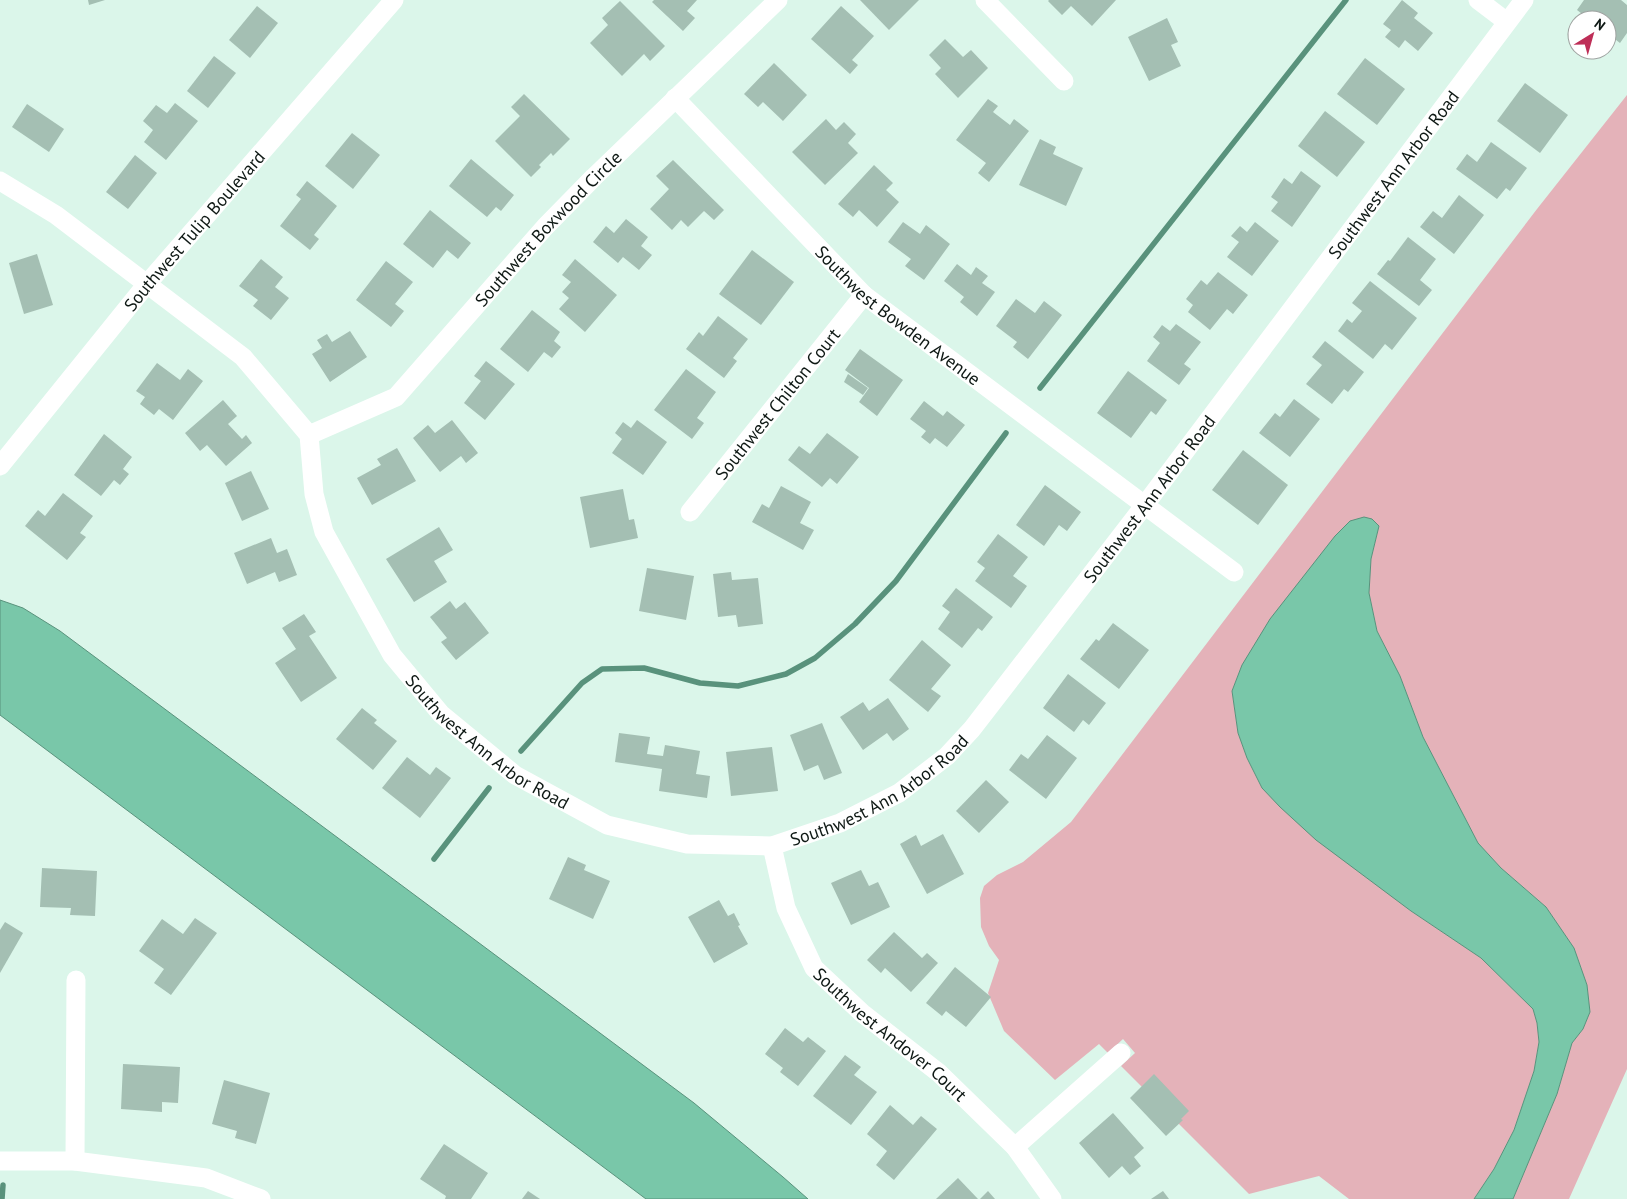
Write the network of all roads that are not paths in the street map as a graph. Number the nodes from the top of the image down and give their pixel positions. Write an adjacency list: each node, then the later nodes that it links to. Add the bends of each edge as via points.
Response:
1 (394, 0): 10 (street, Southwest Tulip Boulevard)
2 (778, 0): 8 (street, Southwest Boxwood Circle)
3 (985, 0): 7 (street)
4 (1478, 0): 6 (street)
5 (1524, 0): 6 (street, Southwest Ann Arbor Road)
6 (1507, 22): 14 (street, Southwest Ann Arbor Road)
7 (1064, 81)
8 (675, 98): 11 (street, Southwest Bowden Avenue); 12 (street, Southwest Boxwood Circle, via 545,227 396,397)
9 (0, 181): 10 (street, via 56,215)
10 (146, 285): 12 (street, via 243,357); 13 (street, Southwest Tulip Boulevard)
11 (864, 295): 14 (street, Southwest Bowden Avenue); 15 (street, Southwest Chilton Court)
12 (308, 435): 17 (street, Southwest Ann Arbor Road, via 314,494 324,532 392,655 441,714 515,774 607,824 687,844)
13 (0, 466)
14 (1144, 506): 16 (street, Southwest Bowden Avenue); 17 (street, Southwest Ann Arbor Road, via 972,729 947,756 899,793 874,807 840,823)
15 (690, 512)
16 (1234, 572)
17 (772, 846): 20 (street, Southwest Andover Court, via 786,908 814,968 862,1013 939,1073)
18 (76, 980): 22 (street)
19 (1122, 1053): 20 (street)
20 (1015, 1147): 24 (street, Southwest Andover Court)
21 (0, 1161): 22 (street)
22 (75, 1161): 23 (street, via 206,1178)
23 (261, 1199)
24 (1052, 1199)

